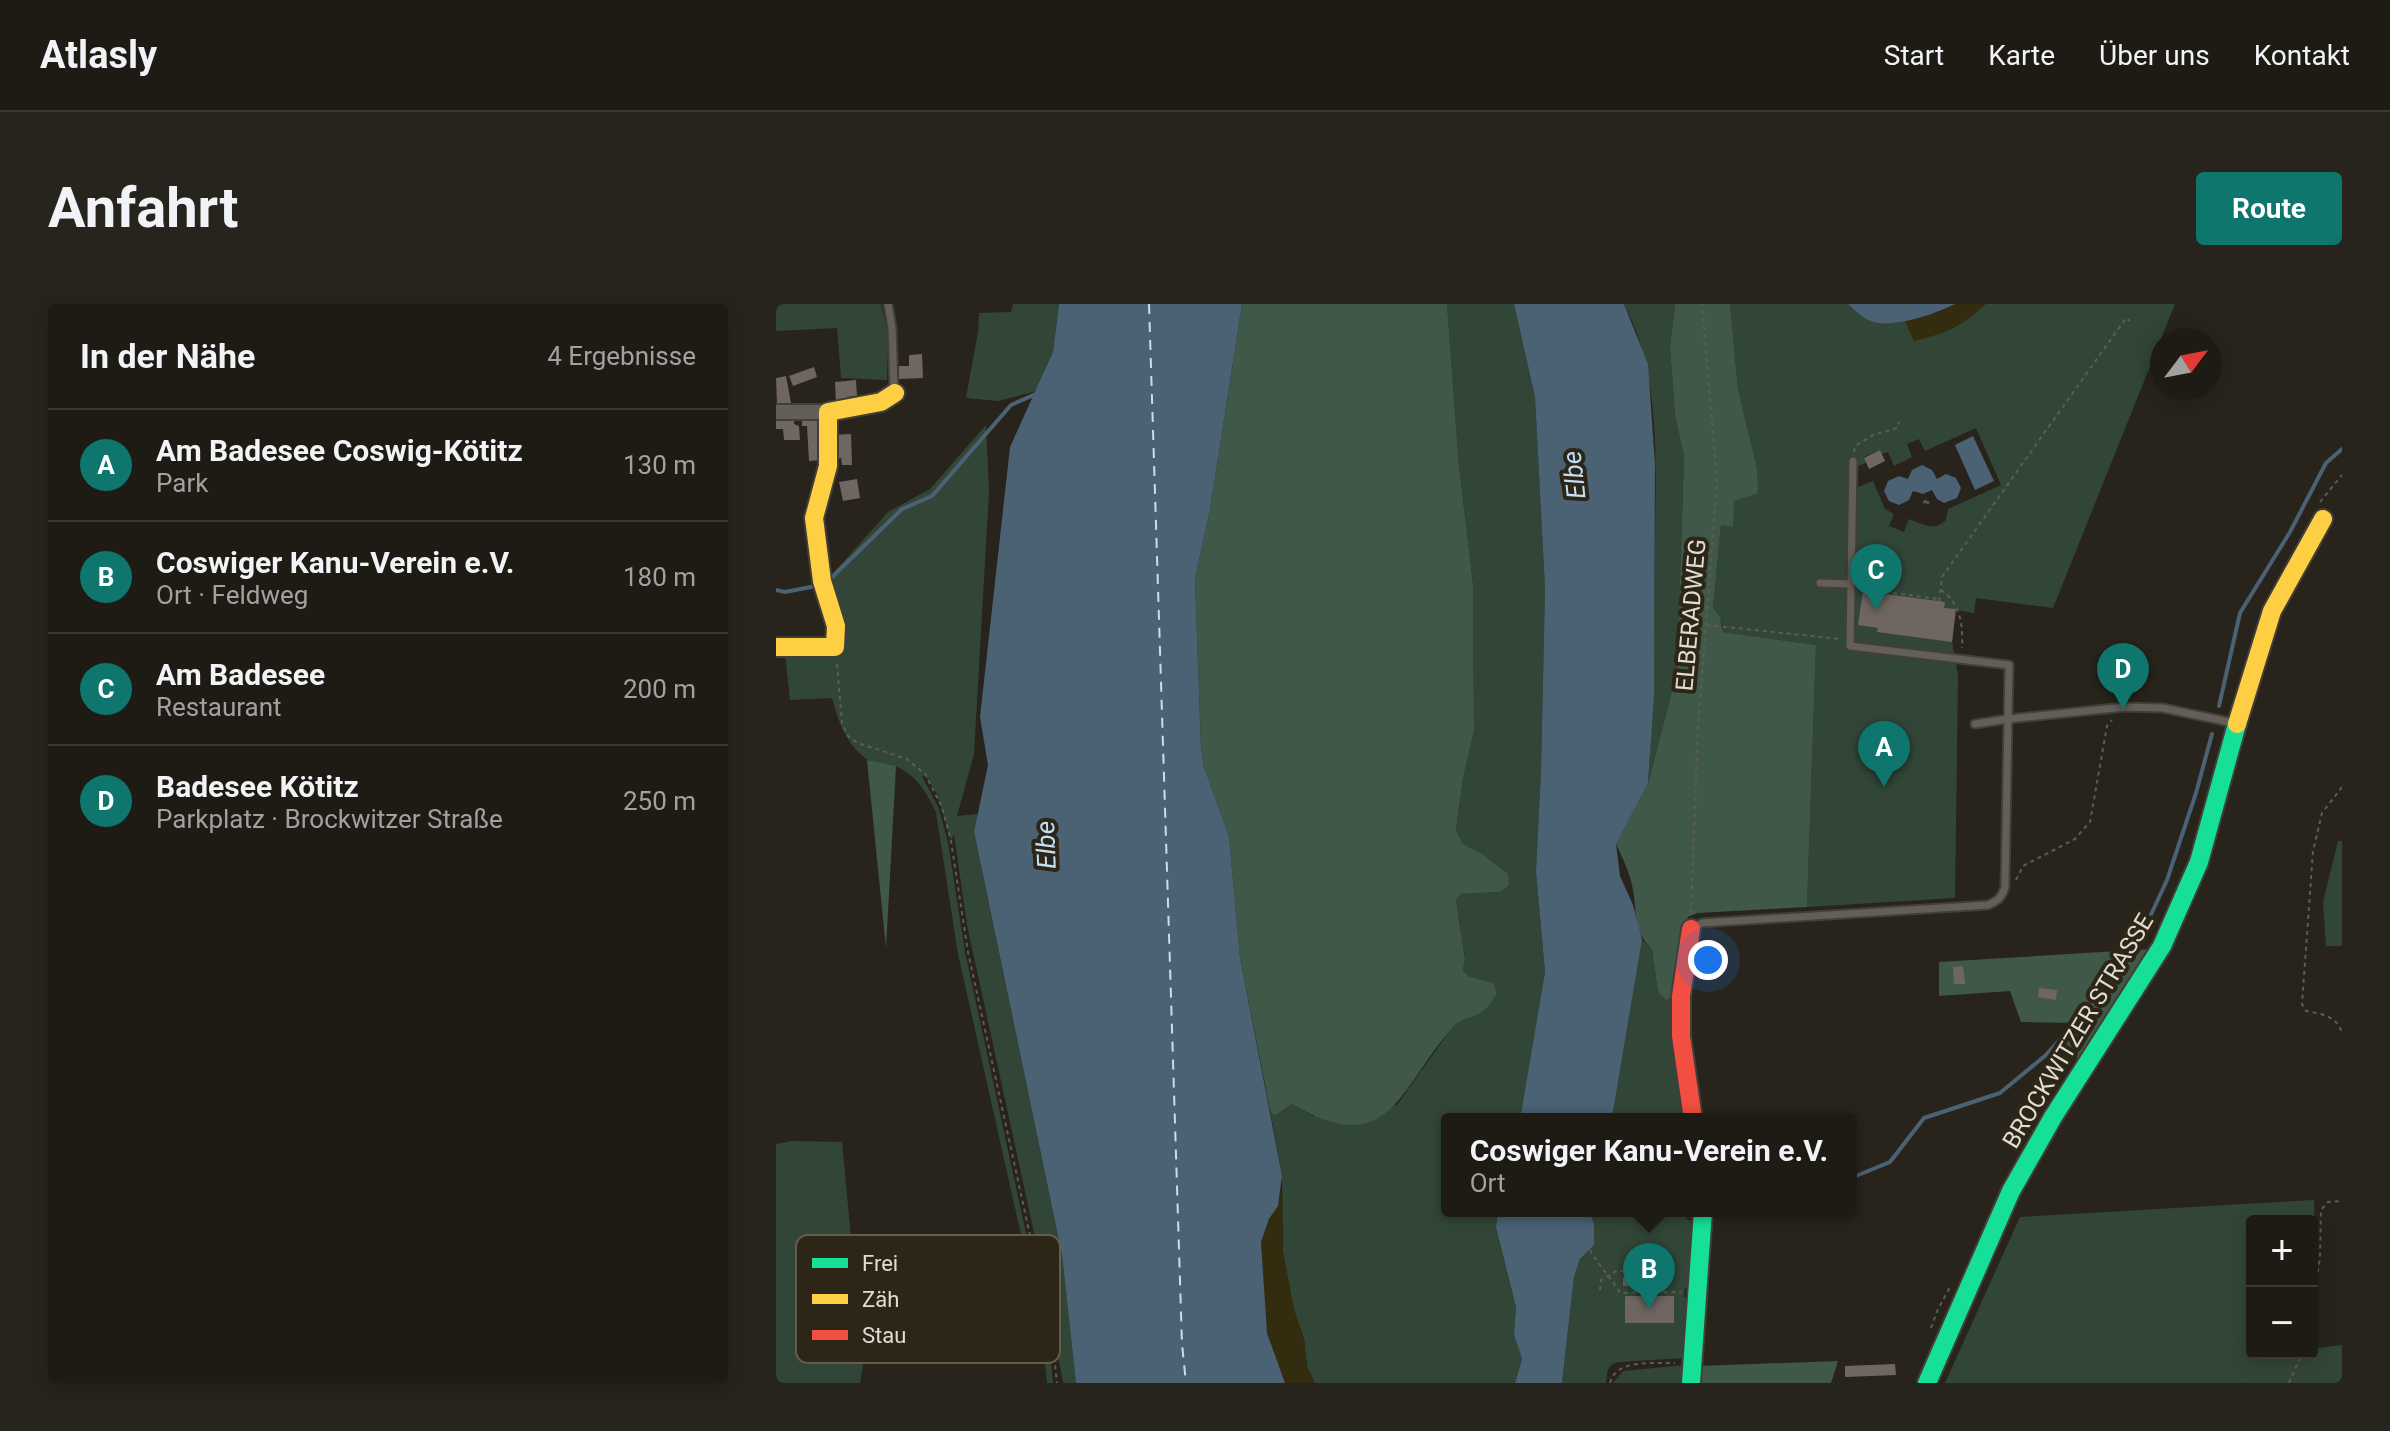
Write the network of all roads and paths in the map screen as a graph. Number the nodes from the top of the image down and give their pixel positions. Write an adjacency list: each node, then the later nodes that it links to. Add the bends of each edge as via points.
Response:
1 (888, 304): 6 (lane)
2 (1702, 304): 19 (path, ELBERADWEG, via 1717,481)
3 (1880, 313): 5 (path)
4 (2130, 321): 17 (path, via 2126,318 1942,577)
5 (1880, 323)
6 (895, 393): 8 (street, via 881,402)
7 (776, 412): 8 (street)
8 (828, 412): 22 (street, via 828,466 814,518 823,585 836,626)
9 (1899, 422): 10 (path, via 1897,428 1855,446)
10 (1853, 461): 16 (lane)
11 (2342, 475): 14 (path)
12 (1926, 500): 13 (path, via 1923,504)
13 (1929, 504)
14 (2318, 516): 26 (street, BROCKWITZER STRASSE, via 2272,611)
15 (1820, 583): 16 (lane)
16 (1851, 584): 20 (lane)
17 (1940, 590): 18 (path, via 1939,600); 23 (path, via 1959,613)
18 (1893, 593)
19 (1706, 625): 20 (path, via 1845,640); 30 (path, ELBERADWEG)
20 (1850, 646): 23 (lane)
21 (776, 647): 22 (street)
22 (835, 647): 35 (path, via 842,723 848,736 907,759 925,774 942,807)
23 (1961, 659): 25 (lane, via 2009,665)
24 (2125, 707): 25 (lane); 26 (lane, via 2163,708); 29 (path, via 2107,726 2090,822 2075,839 2023,866)
25 (2008, 719): 27 (lane); 29 (lane)
26 (2237, 723): 50 (street, BROCKWITZER STRASSE, via 2199,862 2162,946 2011,1191)
27 (1975, 724)
28 (2342, 787): 31 (path, via 2322,813 2313,851 2302,1004 2306,1011 2328,1015)
29 (2002, 896): 30 (lane, via 1988,905 1702,923)
30 (1691, 929): 32 (street, via 1681,1023)
31 (2342, 1033)
32 (1692, 1113)
33 (2342, 1201): 39 (path, via 2328,1202 2321,1210)
34 (1702, 1217): 41 (street)
35 (1030, 1235)
36 (1590, 1250): 37 (path)
37 (1610, 1275): 40 (path, via 1601,1280); 42 (path, via 1620,1293); 42 (path, via 1661,1272)
38 (1955, 1280): 43 (path)
39 (2316, 1287)
40 (1600, 1290)
41 (1692, 1292): 42 (path); 49 (street)
42 (1660, 1293)
43 (1930, 1335)
44 (2299, 1359): 51 (path)
45 (1055, 1363): 47 (path)
46 (1682, 1363): 48 (path, via 1631,1365 1619,1369)
47 (1057, 1383)
48 (1610, 1383)
49 (1691, 1383)
50 (1927, 1383)
51 (2289, 1383)

